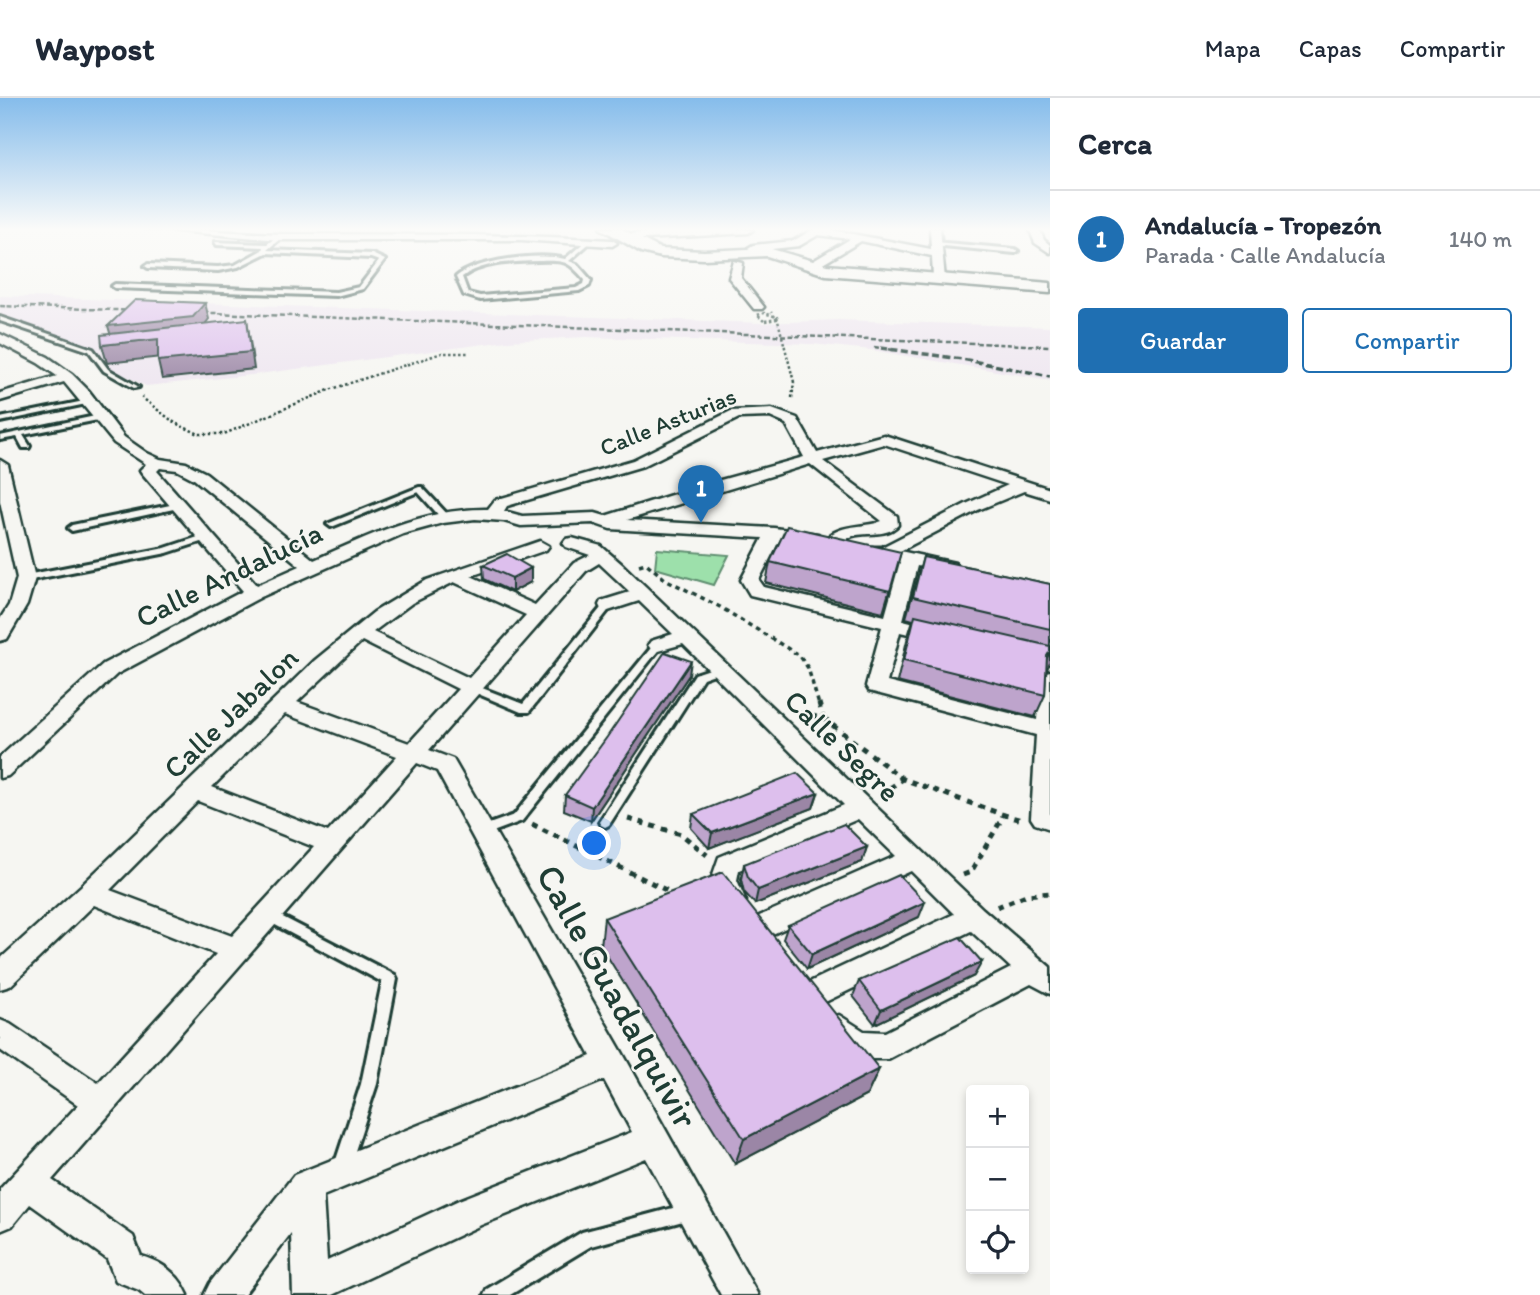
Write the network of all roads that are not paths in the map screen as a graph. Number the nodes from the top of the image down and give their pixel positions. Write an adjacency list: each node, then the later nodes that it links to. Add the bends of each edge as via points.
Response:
1 (364, 284): 6 (lane, via 336,294)
2 (462, 284): 3 (lane, via 466,294 480,298 577,290)
3 (587, 284)
4 (740, 284): 8 (street)
5 (999, 284): 7 (street)
6 (115, 286)
7 (1050, 288)
8 (758, 307)
9 (0, 318): 12 (lane, via 95,350 106,370)
10 (0, 338): 11 (street)
11 (67, 377): 13 (street); 14 (street)
12 (136, 387)
13 (0, 398)
14 (89, 402): 15 (street); 16 (lane)
15 (100, 417): 17 (lane); 21 (street, via 119,440)
16 (0, 421)
17 (19, 434): 18 (lane); 19 (lane)
18 (0, 438)
19 (26, 446)
20 (812, 458): 23 (street, via 884,439); 26 (street, Calle Asturias, via 792,421 759,411 736,414 638,463 501,503); 29 (street); 35 (street, via 891,520 884,527 849,530)
21 (157, 463): 25 (street, via 148,470); 40 (street, via 181,466 201,476)
22 (0, 465): 43 (street)
23 (1023, 485): 24 (street); 38 (street)
24 (1050, 494)
25 (180, 505): 31 (lane); 33 (street)
26 (494, 513): 27 (street, Calle Andalucía); 28 (street, Calle Andalucía)
27 (446, 518): 30 (lane, via 419,489); 40 (street, Calle Andalucía, via 397,530)
28 (521, 521): 34 (street, Calle Andalucía, via 595,518); 37 (street, via 516,527 520,535)
29 (643, 522): 32 (street); 34 (street)
30 (331, 524)
31 (72, 528)
32 (774, 533): 35 (street); 48 (street, via 750,580 757,591)
33 (207, 537): 43 (lane, via 167,550); 44 (street)
34 (605, 541): 36 (street, Calle Segre); 45 (street, Calle Segre); 47 (street)
35 (832, 542): 38 (street)
36 (572, 543): 37 (street, Calle Jabalon)
37 (540, 546): 42 (street, Calle Jabalon)
38 (884, 553): 39 (street)
39 (910, 559): 41 (street); 48 (street)
40 (311, 566): 44 (street, Calle Andalucía)
41 (961, 570)
42 (456, 576): 47 (street); 49 (street, Calle Jabalon, via 417,593)
43 (26, 579): 50 (street, via 18,606)
44 (254, 593): 60 (street, Calle Andalucía, via 110,669)
45 (642, 594): 46 (street); 51 (street, Calle Segre)
46 (607, 604): 56 (lane, via 525,709)
47 (538, 614): 56 (street)
48 (892, 624): 52 (street); 58 (street, via 876,686)
49 (360, 633): 56 (street); 57 (street, Calle Jabalon)
50 (0, 635)
51 (686, 637): 53 (street); 54 (street, Calle Segre)
52 (958, 639)
53 (658, 645): 65 (lane, via 518,818)
54 (719, 669): 62 (street, Calle Segre); 63 (lane, via 699,676)
55 (1050, 678): 58 (street)
56 (473, 688): 59 (street)
57 (281, 704): 59 (street, Calle Guadalquivir); 61 (street, Calle Jabalon)
58 (1049, 731): 64 (street)
59 (413, 754): 65 (street, Calle Guadalquivir, via 445,765); 66 (street)
60 (0, 770)
61 (195, 790): 66 (street); 68 (street, Calle Jabalon)
62 (860, 808): 67 (street, Calle Segre); 67 (street, via 733,860 724,872 730,897 764,938)
63 (608, 817)
64 (1047, 819)
65 (482, 831): 75 (street, Calle Guadalquivir)
66 (333, 844): 69 (street)
67 (914, 859): 70 (street, Calle Segre)
68 (90, 893): 71 (street); 73 (street, Calle Jabalon)
69 (269, 915): 71 (street); 78 (lane, via 390,979 369,1084)
70 (974, 917): 72 (street, Calle Segre); 72 (street, via 801,986 855,1042 881,1046)
71 (237, 950): 76 (street)
72 (1041, 976)
73 (0, 977)
74 (0, 1032): 76 (street)
75 (612, 1062): 77 (street, Calle Guadalquivir); 78 (street)
76 (101, 1102): 79 (street)
77 (654, 1139): 81 (street, Calle Guadalquivir); 83 (street, via 471,1212)
78 (339, 1174): 80 (street)
79 (28, 1183): 82 (street); 84 (street, via 121,1248 128,1269 150,1276)
80 (306, 1187): 83 (street); 85 (street)
81 (693, 1211): 86 (lane, via 587,1238); 87 (street, Calle Guadalquivir)
82 (0, 1214)
83 (310, 1291)
84 (170, 1295)
85 (222, 1295)
86 (493, 1295)
87 (740, 1295)

